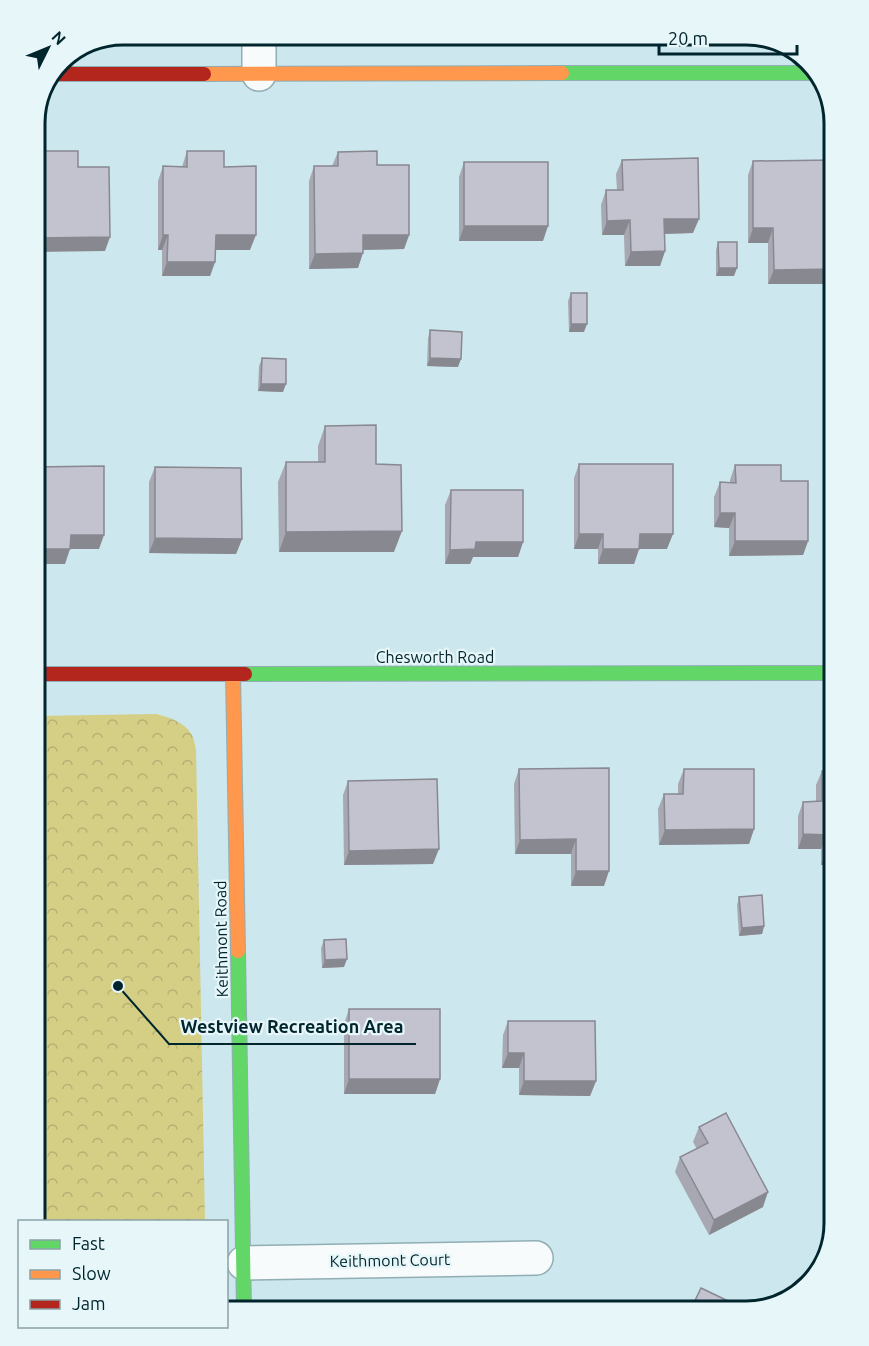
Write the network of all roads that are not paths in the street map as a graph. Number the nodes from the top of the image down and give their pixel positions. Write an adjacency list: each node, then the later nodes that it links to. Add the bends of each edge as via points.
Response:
1 (259, 45): 4 (street)
2 (806, 73): 4 (street)
3 (78, 74): 4 (street)
4 (259, 74)
5 (824, 673): 7 (street, Chesworth Road)
6 (45, 674): 7 (street, Chesworth Road)
7 (233, 674): 9 (street, Keithmont Road)
8 (537, 1258): 9 (street, Keithmont Court)
9 (244, 1263): 10 (street, Keithmont Road)
10 (244, 1301)

